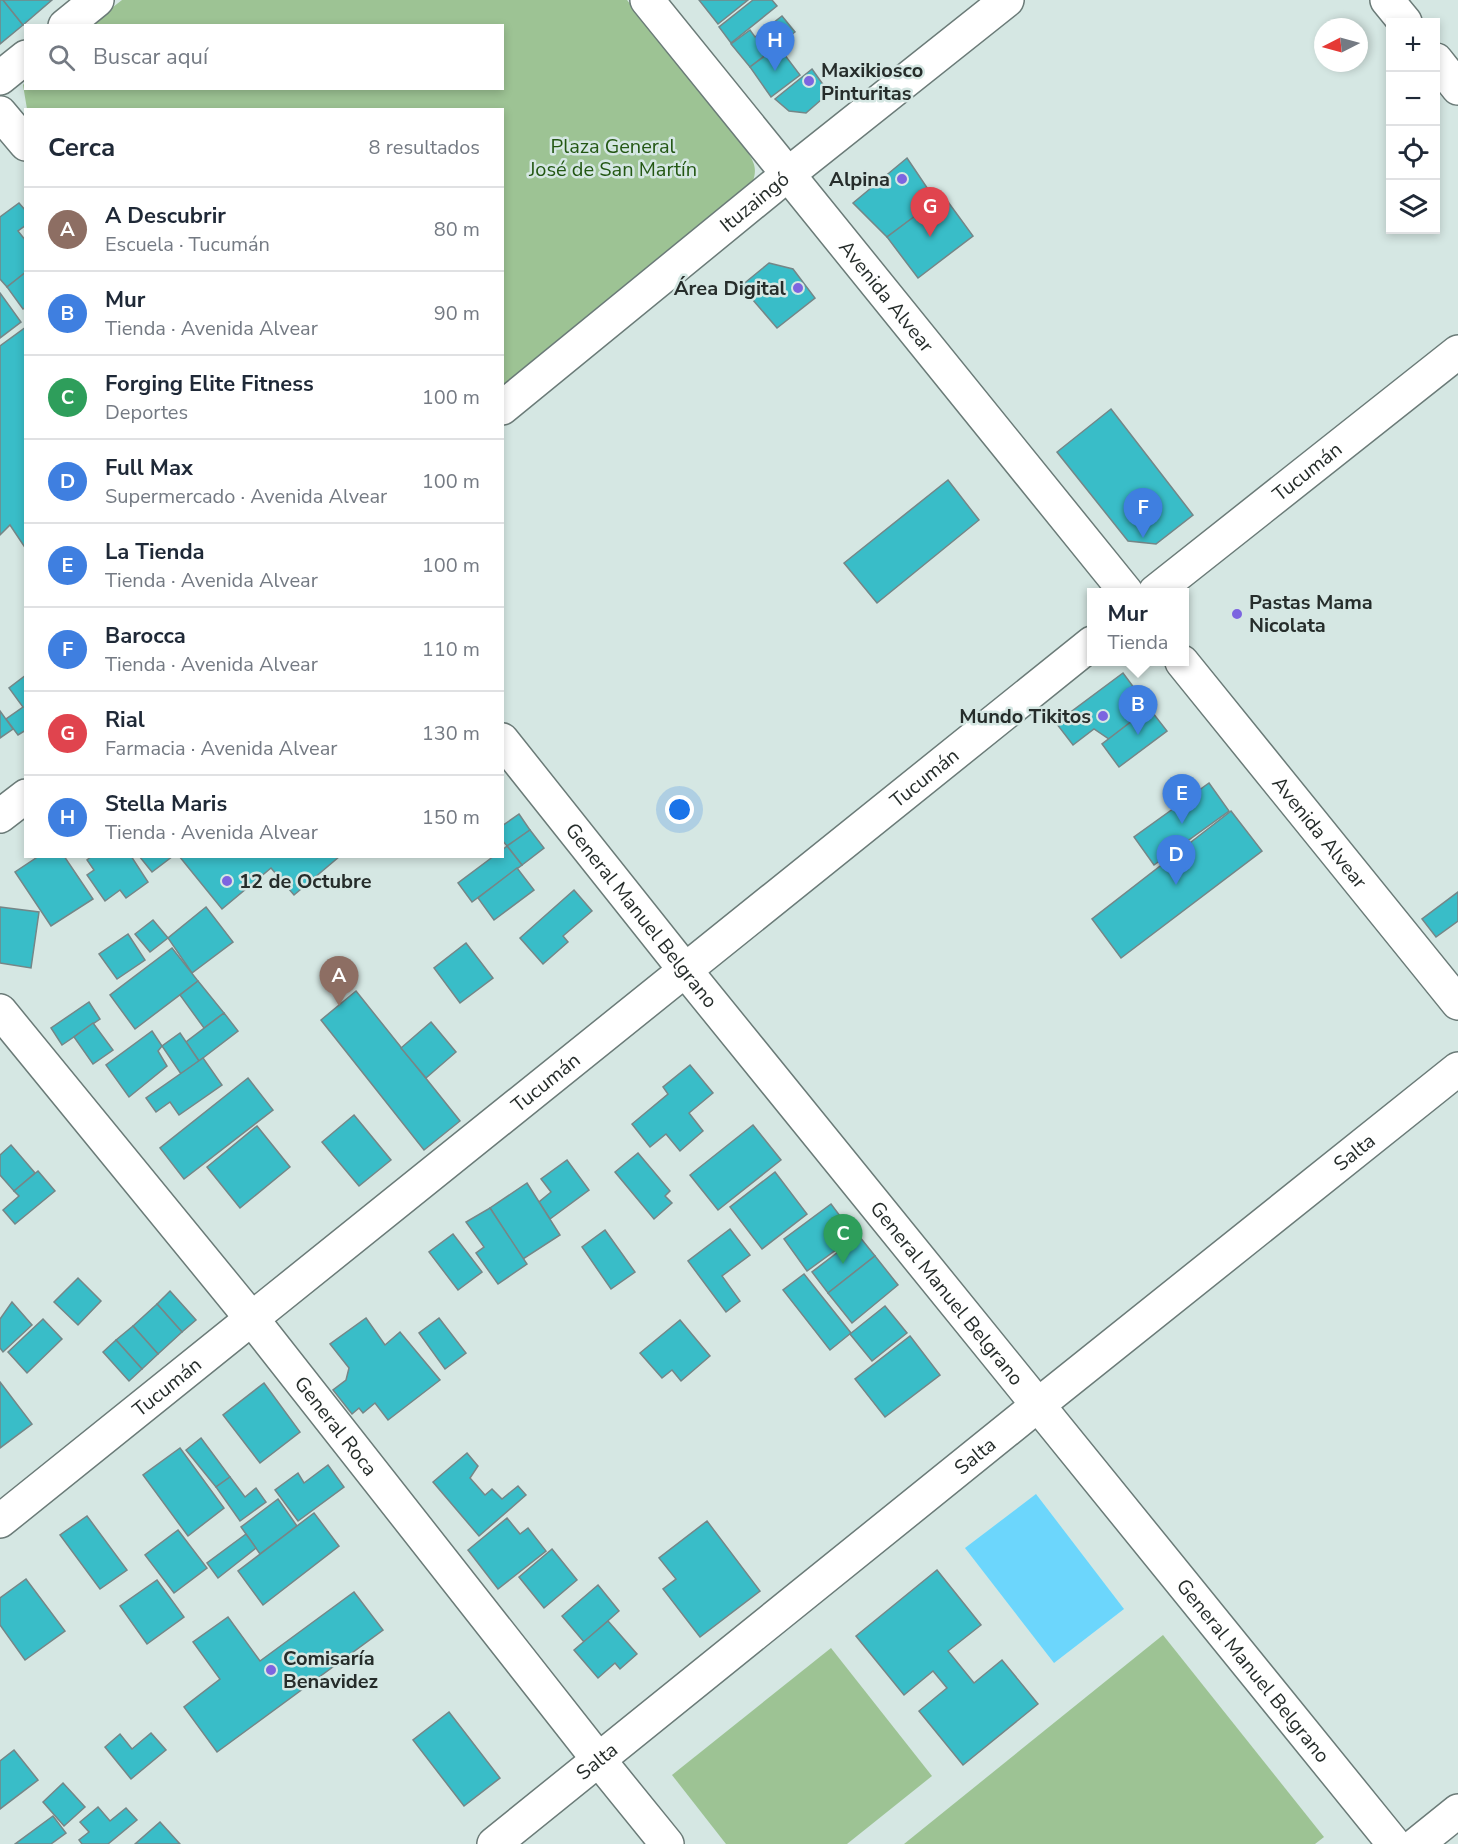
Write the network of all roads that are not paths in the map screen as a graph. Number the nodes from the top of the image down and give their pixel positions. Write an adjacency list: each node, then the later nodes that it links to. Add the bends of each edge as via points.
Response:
1 (97, 0): 6 (street)
2 (647, 0): 13 (street, Avenida Alvear)
3 (1007, 0): 13 (street, Ituzaingó)
4 (1388, 0): 5 (street)
5 (1402, 18)
6 (67, 24)
7 (24, 59): 9 (street)
8 (1440, 65): 10 (street)
9 (0, 78)
10 (1458, 88)
11 (0, 112): 12 (street)
12 (24, 142)
13 (787, 176): 15 (street, Ituzaingó); 16 (street, Avenida Alvear)
14 (1458, 352): 17 (street, Tucumán)
15 (504, 406)
16 (1123, 588)
17 (1160, 588)
18 (1087, 647): 23 (street, Tucumán)
19 (1185, 666): 24 (street, Avenida Alvear)
20 (504, 742): 23 (street, General Manuel Belgrano)
21 (24, 798): 22 (street)
22 (0, 816)
23 (686, 970): 27 (street, Tucumán); 28 (street, General Manuel Belgrano)
24 (1458, 1003)
25 (0, 1011): 27 (street, General Roca)
26 (1458, 1069): 28 (street, Salta)
27 (252, 1319): 29 (street, Tucumán); 30 (street, General Roca)
28 (1038, 1405): 30 (street, Salta); 34 (street, General Manuel Belgrano)
29 (0, 1521)
30 (598, 1759): 32 (street, Salta); 33 (street, General Roca)
31 (1458, 1811): 35 (street)
32 (494, 1844)
33 (667, 1844)
34 (1394, 1844)
35 (1417, 1844)

